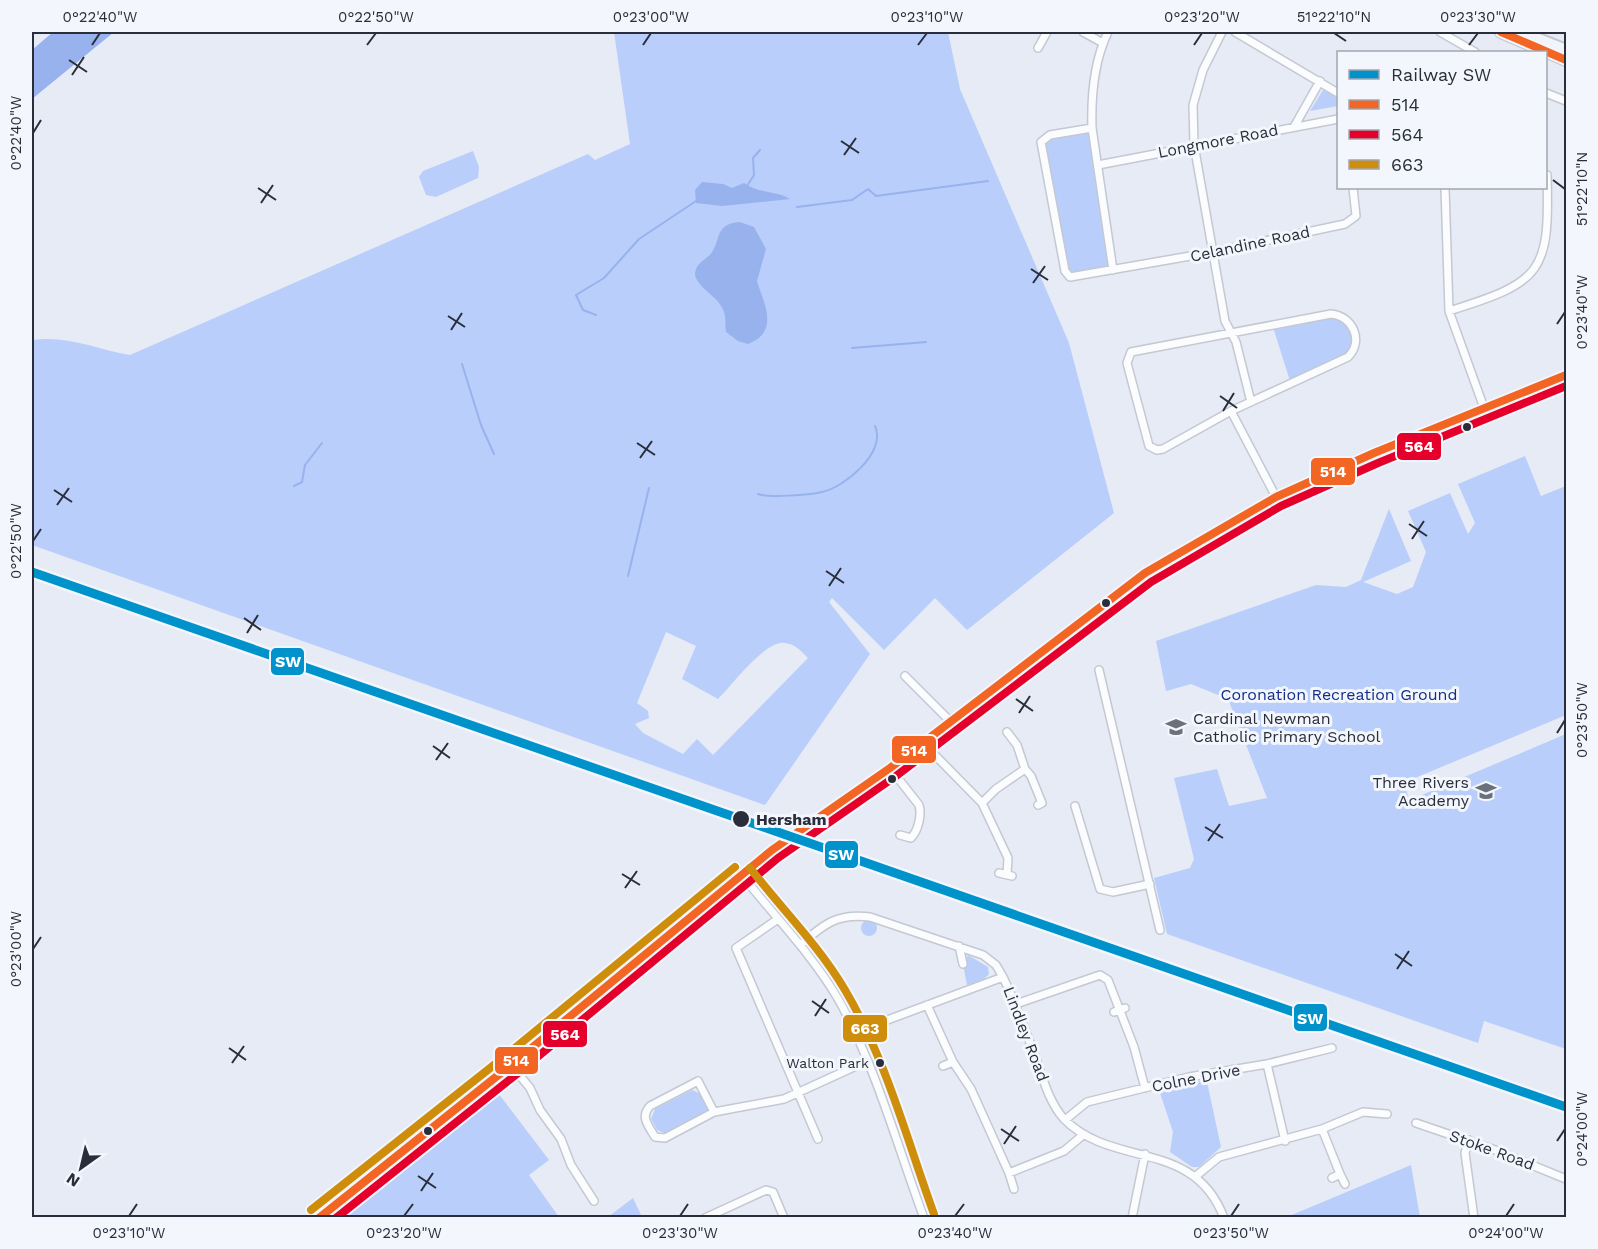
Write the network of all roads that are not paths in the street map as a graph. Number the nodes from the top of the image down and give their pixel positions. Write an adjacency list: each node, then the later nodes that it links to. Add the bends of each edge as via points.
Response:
1 (1047, 32): 10 (street)
2 (1083, 32): 9 (street)
3 (1108, 32): 9 (street)
4 (1222, 32): 23 (street, via 1203,70 1192,105)
5 (1235, 32): 16 (street)
6 (1440, 32): 12 (street)
7 (1501, 32): 13 (main road)
8 (1521, 32): 11 (main road)
9 (1103, 43): 22 (street, via 1094,87)
10 (1038, 48)
11 (1566, 50)
12 (1473, 51)
13 (1545, 51)
14 (1547, 52): 15 (main road)
15 (1566, 60)
16 (1320, 81): 17 (street); 21 (street)
17 (1337, 92)
18 (1547, 94): 19 (street)
19 (1566, 100)
20 (1337, 119): 21 (street, Longmore Road)
21 (1294, 127): 23 (street, Longmore Road)
22 (1092, 128): 24 (street); 29 (street, Celandine Road, via 1047,136 1041,146 1066,274 1074,278)
23 (1194, 145): 24 (street, Longmore Road); 28 (street)
24 (1098, 165): 29 (street)
25 (1353, 189): 28 (street, Celandine Road, via 1356,216 1345,224)
26 (1445, 189): 30 (street)
27 (1547, 189): 30 (street, via 1546,243 1536,267 1524,281 1497,296)
28 (1213, 252): 29 (street, Celandine Road); 31 (street, via 1225,321)
29 (1113, 270)
30 (1449, 312): 34 (street)
31 (1231, 332): 33 (street); 33 (street, via 1331,314 1343,317 1355,332 1355,348 1342,361); 35 (street, via 1137,350 1131,352 1127,363 1146,436 1153,448 1163,448)
32 (1566, 375): 34 (street)
33 (1251, 402): 35 (street)
34 (1484, 408): 36 (street)
35 (1231, 411): 36 (street)
36 (1276, 497): 39 (street, via 1114,594)
37 (1099, 670): 50 (street)
38 (905, 676): 39 (street)
39 (950, 721): 41 (street)
40 (1007, 732): 43 (street, via 1017,745)
41 (923, 743): 42 (street); 44 (street)
42 (890, 768): 47 (street, via 921,812 914,835); 49 (street, via 821,814)
43 (1025, 769): 44 (street); 45 (street, via 1042,803)
44 (982, 803): 48 (street, via 1008,858)
45 (1038, 805)
46 (1075, 806): 50 (street, via 1100,889 1113,892)
47 (900, 835)
48 (1006, 874)
49 (742, 875): 51 (street); 64 (street)
50 (1150, 884): 52 (street)
51 (778, 919): 53 (street); 67 (street, via 736,948)
52 (1160, 930)
53 (800, 945): 54 (street, Lindley Road, via 829,922 851,915 870,917); 59 (street, via 833,991)
54 (959, 946): 55 (street); 56 (street, Lindley Road, via 983,955)
55 (963, 964)
56 (1003, 977): 57 (street, Lindley Road); 58 (street)
57 (1016, 1004): 66 (street, via 1100,975 1108,980); 70 (street, Lindley Road, via 1050,1098)
58 (927, 1005): 59 (street); 62 (street)
59 (855, 1032): 61 (street)
60 (1332, 1048): 63 (street, Colne Drive)
61 (867, 1061): 67 (street); 89 (street)
62 (953, 1062): 65 (street); 78 (street, via 970,1089)
63 (1267, 1064): 66 (street, Colne Drive); 76 (street)
64 (511, 1065): 85 (street, via 530,1088); 86 (street)
65 (943, 1066)
66 (1145, 1088): 70 (street, Colne Drive, via 1087,1102)
67 (796, 1093): 68 (street, via 784,1099); 74 (street)
68 (714, 1112): 68 (street, via 659,1139 645,1118 650,1106 698,1081)
69 (1387, 1114): 72 (street, via 1363,1112)
70 (1065, 1120): 73 (street, Lindley Road)
71 (1416, 1123): 75 (street, Stoke Road)
72 (1322, 1129): 76 (street); 79 (street)
73 (1083, 1135): 77 (street, Lindley Road, via 1100,1144); 78 (street, via 1064,1151)
74 (818, 1139)
75 (1468, 1140): 82 (street, Stoke Road); 92 (street, via 1465,1153)
76 (1285, 1141): 80 (street, via 1219,1157)
77 (1145, 1154): 80 (street, Lindley Road); 90 (street)
78 (1009, 1173): 84 (street)
79 (1340, 1174): 81 (street); 83 (street)
80 (1196, 1176): 91 (street, Lindley Road)
81 (1332, 1178)
82 (1566, 1179)
83 (1345, 1184)
84 (1014, 1189)
85 (594, 1201)
86 (318, 1218)
87 (705, 1218): 88 (street, via 766,1190 773,1192)
88 (784, 1218)
89 (924, 1218)
90 (1132, 1218)
91 (1224, 1218)
92 (1474, 1218)

